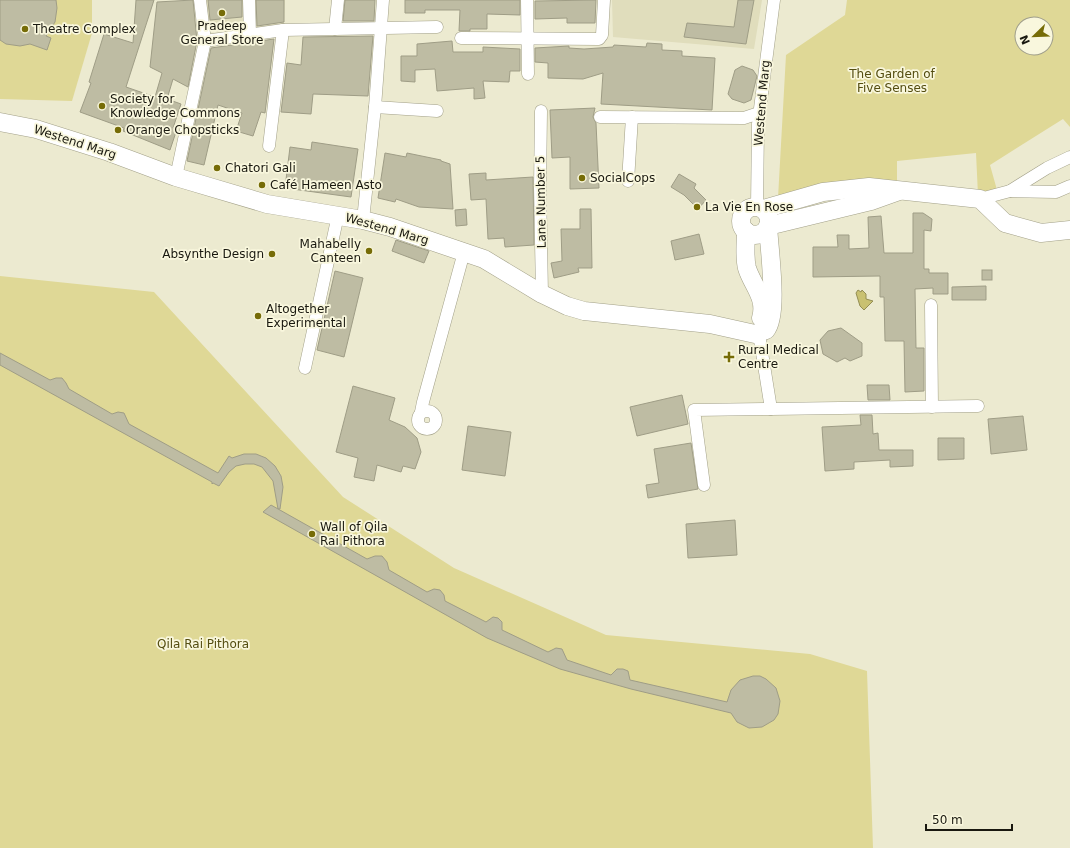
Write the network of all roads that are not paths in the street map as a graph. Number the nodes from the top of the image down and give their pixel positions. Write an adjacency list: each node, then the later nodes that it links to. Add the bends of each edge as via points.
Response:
1 (200, 0): 15 (street)
2 (249, 0): 12 (street)
3 (338, 0): 10 (street)
4 (383, 0): 9 (street)
5 (527, 0): 14 (street)
6 (604, 0): 14 (street, via 602,35 599,40)
7 (774, 0): 20 (street, Westend Marg)
8 (437, 26): 9 (street)
9 (380, 27): 10 (street); 17 (street)
10 (335, 29): 11 (street)
11 (283, 30): 12 (street); 24 (street)
12 (250, 34): 15 (street)
13 (461, 38): 14 (street)
14 (528, 39): 16 (street)
15 (205, 41): 27 (street)
16 (528, 74)
17 (375, 107): 18 (street); 36 (street)
18 (437, 111)
19 (541, 111): 41 (street, Lane Number 5)
20 (759, 113): 22 (street, via 744,118); 34 (street, Westend Marg)
21 (600, 117): 22 (street)
22 (632, 117): 28 (street)
23 (0, 122): 27 (street, Westend Marg, via 36,129)
24 (269, 146)
25 (1070, 156): 26 (street)
26 (1047, 168): 31 (street); 32 (street, via 1040,178 1041,184 1050,192)
27 (176, 177): 35 (street, Westend Marg, via 267,204)
28 (628, 181)
29 (1070, 186): 32 (street)
30 (898, 191): 33 (street); 34 (street, via 869,187 823,192); 37 (street, via 871,201)
31 (1010, 191): 32 (street); 33 (street)
32 (1056, 192)
33 (980, 200): 38 (street, via 1005,223 1042,233)
34 (760, 208): 37 (street, Westend Marg, via 769,217); 39 (street, via 750,207 743,214 742,225)
35 (338, 215): 36 (street, Westend Marg); 44 (street)
36 (363, 220): 40 (street, Westend Marg)
37 (768, 226): 39 (street, via 763,232 756,234); 43 (street, Westend Marg, via 773,301 769,327)
38 (1070, 230)
39 (746, 231): 43 (street, via 745,260 762,301 762,314)
40 (464, 252): 41 (street, Westend Marg, via 484,259); 48 (street)
41 (542, 294): 43 (street, Westend Marg, via 584,311 710,324)
42 (930, 304): 46 (street)
43 (752, 333): 47 (street)
44 (305, 368)
45 (978, 406): 46 (street)
46 (932, 407): 47 (street)
47 (771, 409): 49 (street, via 694,410)
48 (421, 412)
49 (704, 485)

